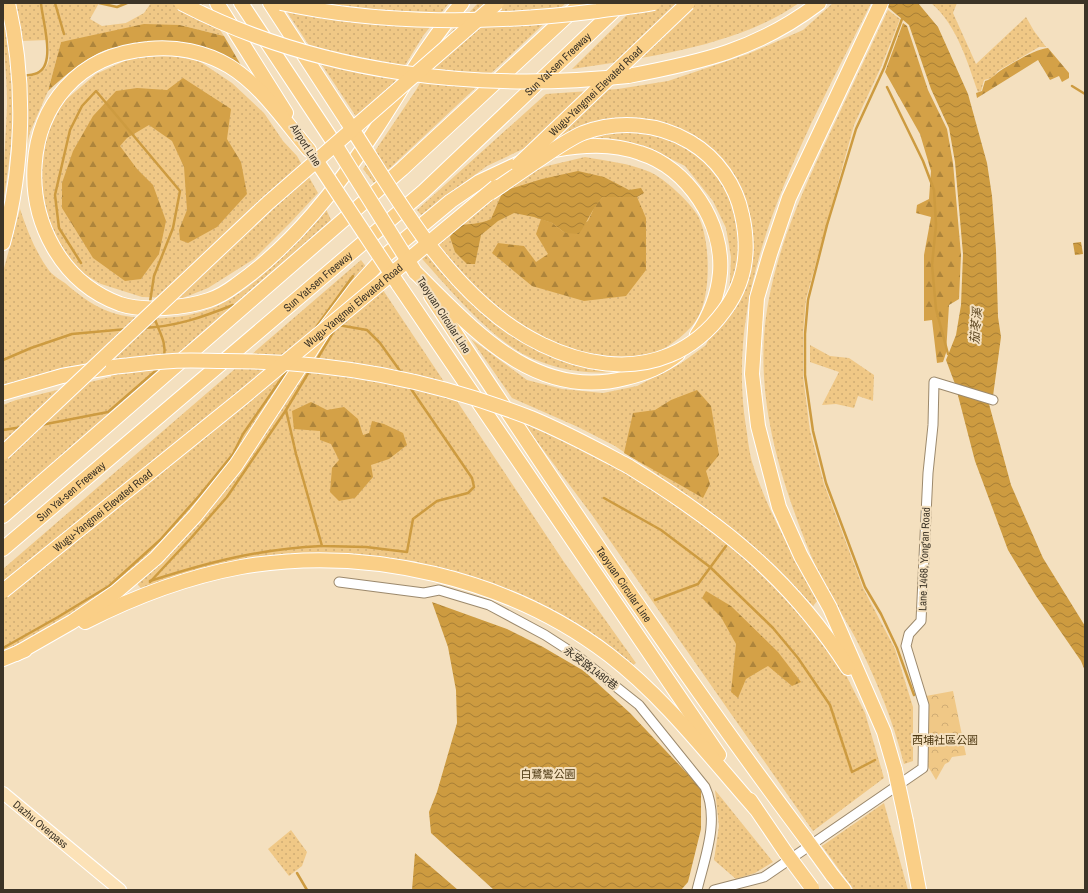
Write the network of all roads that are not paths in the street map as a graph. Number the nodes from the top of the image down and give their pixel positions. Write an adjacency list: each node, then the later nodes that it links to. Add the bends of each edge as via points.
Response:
1 (8, 3): 17 (highway, via 18,56 20,105 17,168)
2 (181, 3): 13 (highway, bridge, via 255,37 317,57 434,76 508,81 589,80 628,76 717,57 760,40)
3 (217, 3): 15 (highway, Airport Line)
4 (241, 3): 18 (highway, bridge)
5 (270, 3): 16 (highway, bridge, via 431,248 486,307 522,334 566,355 593,363 635,364 677,353 694,343 714,325 734,298 747,252 746,230 740,205 722,170 695,145 677,134 658,128 621,126 583,133 566,141)
6 (281, 3): 11 (highway, bridge, via 340,13 464,20 553,17)
7 (462, 3): 15 (highway, via 434,36 376,129 313,214 257,269 234,287 210,300 147,308 125,306 107,300 75,282 60,267 47,249 35,224 28,170 40,120 63,87 77,75 110,57 164,47 187,50 228,66 254,85)
8 (497, 3): 22 (highway, bridge, via 268,203)
9 (581, 3): 23 (highway, via 385,184)
10 (622, 3): 24 (highway, Sun Yat-sen Freeway, via 424,191)
11 (654, 3)
12 (688, 3): 16 (highway, Wugu-Yangmei Elevated Road, bridge)
13 (819, 3)
14 (881, 3): 29 (highway, via 789,198 757,298 752,374 758,426 779,507 801,556 830,608)
15 (309, 150): 19 (highway, Airport Line, bridge)
16 (490, 193): 26 (highway, Wugu-Yangmei Elevated Road, bridge, via 242,399)
17 (3, 243)
18 (415, 272): 27 (highway, via 493,347 532,368 560,379 588,383 615,381 648,372 669,361 692,342 715,300 720,273 715,230 702,205 688,184 665,164 641,153 613,146 582,145 545,152 479,182 450,202 385,256 356,288 311,350 236,465 195,516 156,558 116,592 72,622); 36 (highway, Taoyuan Circular Line, bridge, via 564,498 664,643)
19 (398, 284): 31 (highway, Taoyuan Circular Line)
20 (3, 392): 29 (highway, bridge, via 62,376 113,367 174,361 258,361 316,364 369,372 424,383 480,400 577,439 628,466 708,518 774,575 809,612)
21 (993, 400): 35 (street, Lane 1468, Yong'an Road, via 934,382 921,620 909,634 906,646 924,704 923,768 764,877)
22 (3, 453)
23 (3, 516)
24 (3, 549)
25 (339, 582): 34 (street, 永安路1480巷, via 424,593 439,590 489,605 564,647 639,705 705,787 710,799 713,822)
26 (3, 591)
27 (16, 654): 28 (highway); 31 (highway, via 144,595 240,567 335,560 401,568 451,579 503,596 584,637 647,688)
28 (3, 659)
29 (870, 702): 37 (highway, bridge, via 884,732 895,770)
30 (3, 793): 33 (main road, Dazhu Overpass)
31 (755, 808): 32 (highway, Taoyuan Circular Line, bridge)
32 (813, 889)
33 (120, 890)
34 (697, 890)
35 (714, 890)
36 (844, 890)
37 (919, 890)

